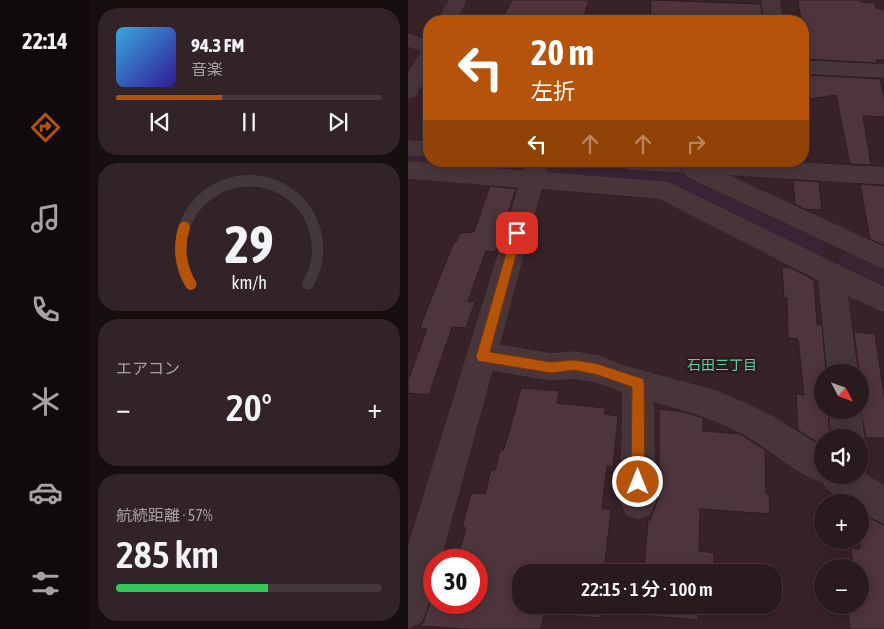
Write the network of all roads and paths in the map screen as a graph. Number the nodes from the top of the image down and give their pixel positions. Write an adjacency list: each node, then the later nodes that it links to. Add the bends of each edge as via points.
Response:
1 (458, 0): 3 (street)
2 (771, 0): 4 (street)
3 (449, 15)
4 (772, 15)
5 (408, 38): 6 (street)
6 (423, 46)
7 (423, 65): 10 (street)
8 (809, 67): 9 (street)
9 (884, 71)
10 (408, 92)
11 (408, 148): 12 (street)
12 (423, 149)
13 (688, 167): 18 (street)
14 (796, 167): 17 (street)
15 (408, 170): 16 (street)
16 (535, 170): 20 (street, via 663,190); 22 (street)
17 (884, 176)
18 (843, 240): 19 (street); 20 (street)
19 (884, 259)
20 (827, 272): 21 (street); 23 (street)
21 (884, 301)
22 (482, 357): 24 (street, via 551,367 574,365 598,369); 29 (street)
23 (841, 364)
24 (638, 383): 25 (street, via 718,406 759,426); 27 (street)
25 (814, 460)
26 (854, 484): 28 (street)
27 (638, 502)
28 (884, 507)
29 (408, 609)

